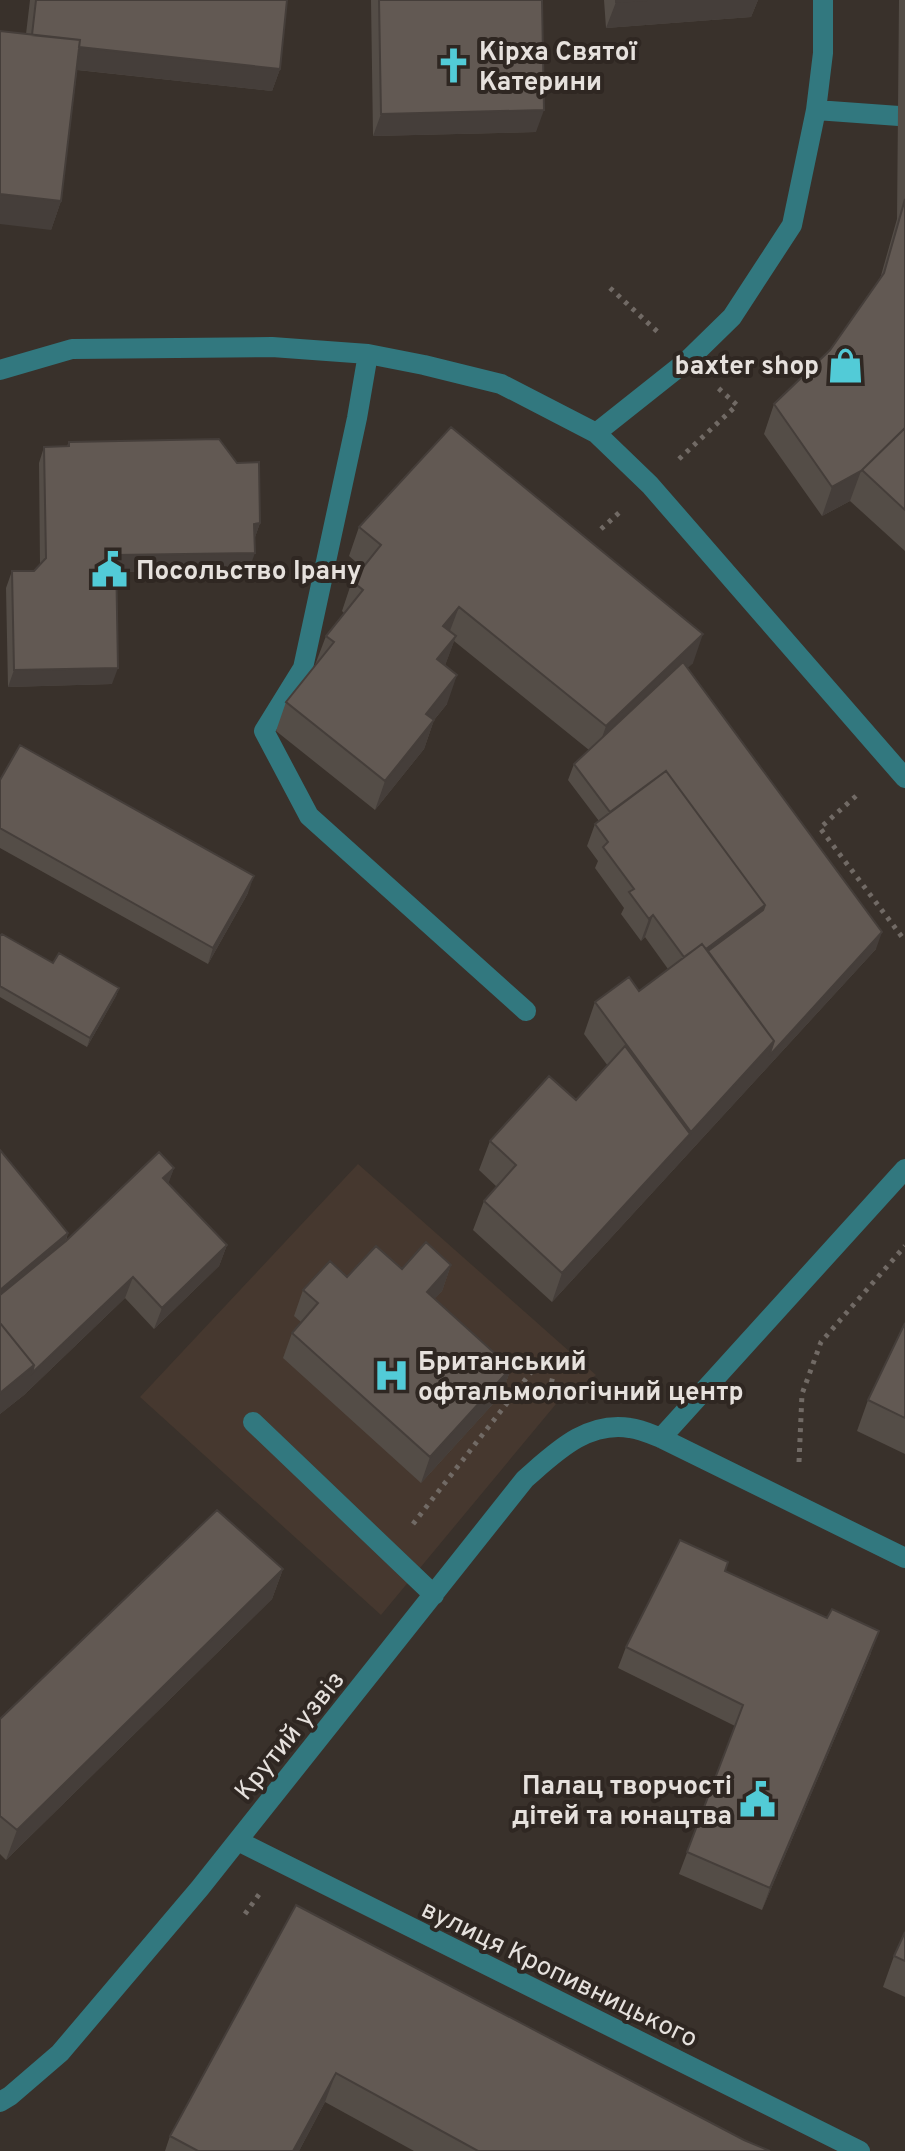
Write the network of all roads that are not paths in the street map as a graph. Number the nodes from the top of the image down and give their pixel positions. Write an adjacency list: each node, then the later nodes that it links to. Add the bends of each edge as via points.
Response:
1 (823, 0): 2 (street)
2 (816, 110): 3 (street); 6 (street, via 792,225 732,317 688,360)
3 (899, 116)
4 (368, 354): 5 (street, via 272,347 72,349); 6 (street, via 501,384); 8 (street, via 303,668 264,731 309,816)
5 (0, 370)
6 (596, 433): 7 (street, via 650,485)
7 (905, 778)
8 (526, 1011)
9 (905, 1169): 11 (street)
10 (253, 1422): 13 (street)
11 (661, 1438): 12 (street); 13 (street, Крутий узвіз, via 629,1428 595,1428 564,1445 525,1479)
12 (905, 1558)
13 (434, 1595): 14 (street, Крутий узвіз)
14 (238, 1841): 15 (street, Крутий узвіз, via 60,2053); 16 (street, вулиця Кропивницького)
15 (0, 2102)
16 (860, 2151)

